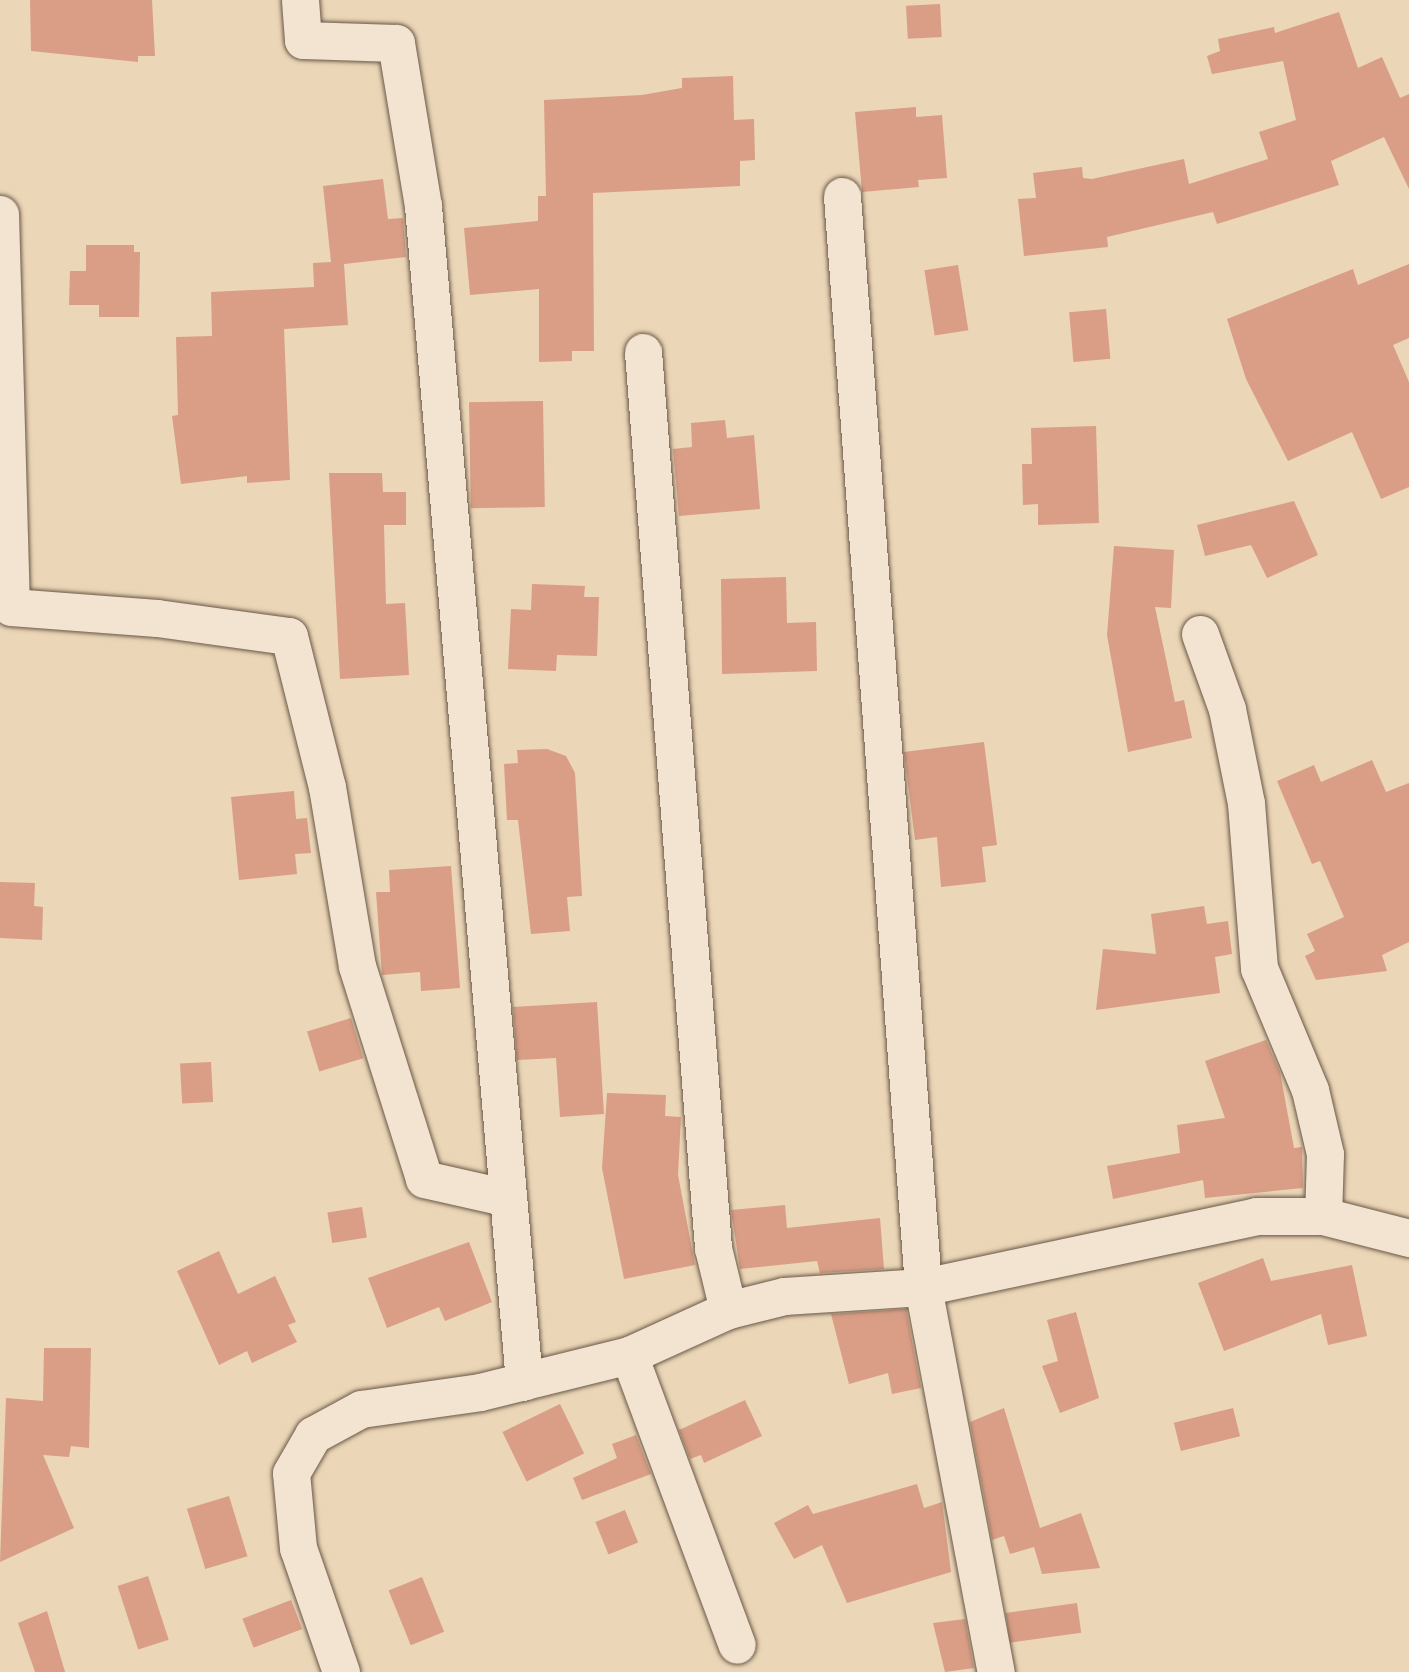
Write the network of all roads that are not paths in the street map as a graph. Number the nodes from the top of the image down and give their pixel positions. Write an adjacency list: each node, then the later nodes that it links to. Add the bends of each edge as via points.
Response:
1 (300, 0): 6 (street, via 303,40 396,43 423,206)
2 (842, 196): 9 (street)
3 (0, 214): 6 (street, via 11,607 157,618 289,636 327,787 357,966 424,1179)
4 (643, 352): 10 (street, via 713,1248)
5 (1200, 634): 7 (street, via 1227,709 1247,803 1259,968 1310,1090 1325,1154)
6 (508, 1198): 12 (street)
7 (1323, 1216): 8 (street); 9 (street, via 1256,1216)
8 (1409, 1238)
9 (923, 1287): 10 (street, via 784,1296); 15 (street)
10 (728, 1310): 11 (street)
11 (629, 1355): 12 (street); 13 (street)
12 (524, 1382): 14 (street, via 361,1409 313,1435 291,1473 298,1548)
13 (737, 1645)
14 (341, 1672)
15 (996, 1672)

